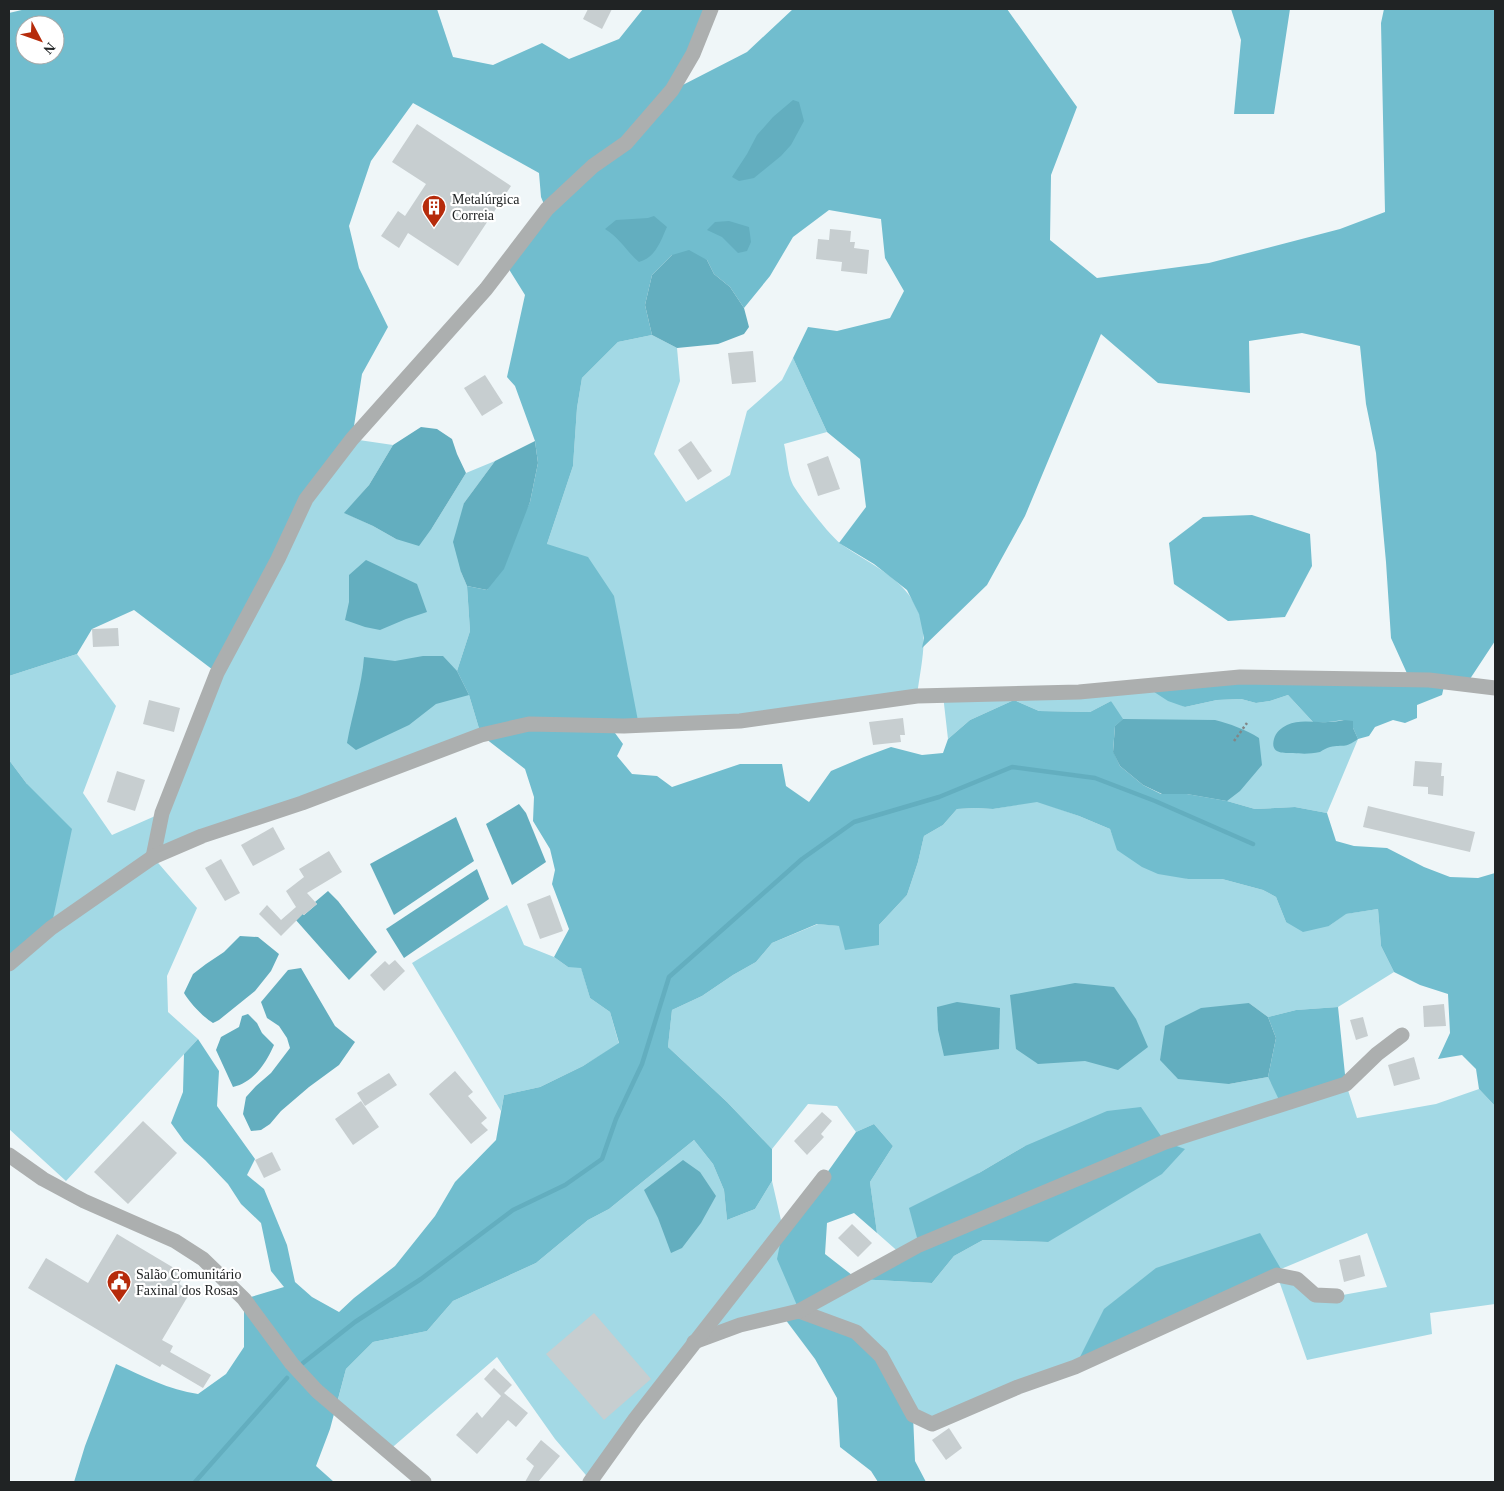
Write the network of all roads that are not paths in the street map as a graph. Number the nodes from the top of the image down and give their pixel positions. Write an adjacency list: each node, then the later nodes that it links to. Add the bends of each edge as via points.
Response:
1 (711, 9): 3 (street, via 693,54 672,90 626,143 593,166 546,209 486,289 352,439 306,499 217,673 162,813)
2 (1495, 688): 3 (street, via 1429,680 1240,677 1079,692 917,696 740,721 624,726 529,724 481,734)
3 (153, 857): 4 (street, via 50,928)
4 (9, 964)
5 (1402, 1035): 9 (street, via 1346,1084 1165,1142 919,1245)
6 (9, 1155): 11 (street, via 43,1179 84,1201 175,1241 203,1258 244,1299 292,1364 317,1391)
7 (824, 1177): 10 (street)
8 (1337, 1296): 9 (street, via 1315,1295 1297,1279 1277,1275 1075,1366 932,1424 913,1415 882,1356 856,1332)
9 (799, 1311): 10 (street)
10 (694, 1342): 12 (street)
11 (424, 1482)
12 (590, 1482)

